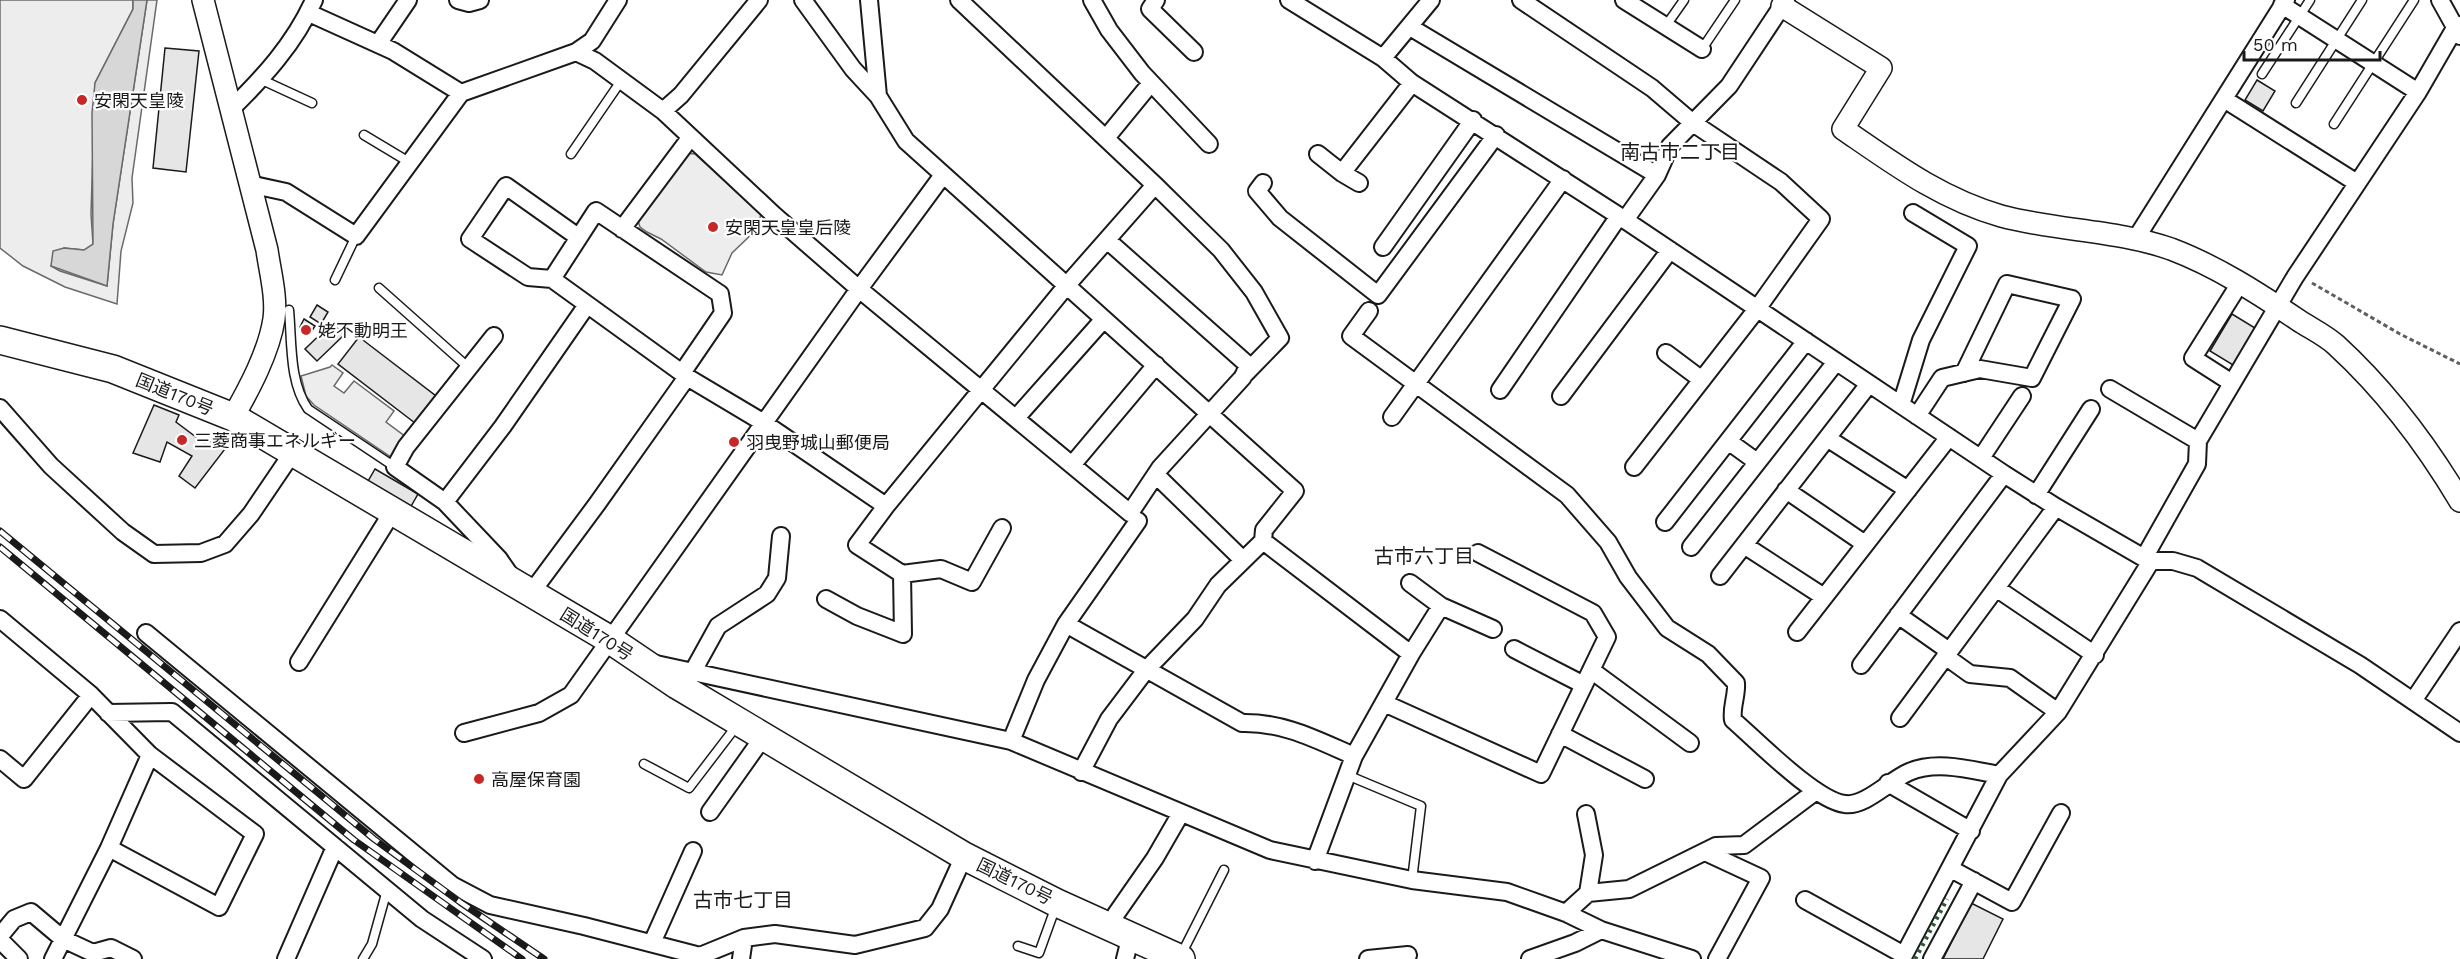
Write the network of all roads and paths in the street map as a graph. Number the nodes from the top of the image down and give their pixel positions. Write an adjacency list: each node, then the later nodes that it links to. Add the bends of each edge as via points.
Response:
1 (203, 0): 47 (street)
2 (408, 0): 30 (street)
3 (458, 0): 4 (street)
4 (480, 0)
5 (618, 0): 32 (street, via 592,41)
6 (759, 0): 48 (street, via 681,95)
7 (803, 0): 43 (street, via 853,69)
8 (870, 0): 43 (street)
9 (959, 0): 55 (street)
10 (1092, 0): 39 (street, via 1109,30)
11 (1156, 0): 33 (street, via 1150,9)
12 (1289, 0): 34 (street)
13 (1431, 0): 26 (street)
14 (1521, 0): 50 (street, via 1652,88)
15 (1684, 0): 27 (lane)
16 (1736, 0): 31 (lane)
17 (2310, 0): 25 (lane)
18 (2362, 0): 29 (lane)
19 (2414, 0): 35 (lane)
20 (2440, 0): 28 (street)
21 (1629, 2): 27 (street)
22 (1781, 2): 50 (street, via 1729,86); 75 (street, via 1881,68 1843,129 1958,202 2003,216)
23 (2284, 3): 25 (street); 44 (street)
24 (312, 6): 30 (street); 37 (street, via 292,41)
25 (2299, 16): 29 (street); 36 (lane)
26 (1410, 27): 34 (street); 61 (street)
27 (1665, 27): 31 (street)
28 (2458, 30): 41 (street)
29 (2336, 40): 35 (street); 46 (lane)
30 (378, 44): 42 (street)
31 (1702, 50)
32 (576, 52): 38 (street); 42 (street)
33 (1194, 52)
34 (1383, 58): 40 (street)
35 (2373, 63): 41 (street); 51 (lane)
36 (2262, 74)
37 (260, 79): 45 (lane); 47 (street)
38 (621, 81): 48 (street); 57 (lane)
39 (1151, 83): 55 (street); 56 (street)
40 (1412, 83): 49 (street); 60 (street)
41 (2418, 92): 66 (street)
42 (460, 93): 59 (street)
43 (878, 96): 62 (street, via 906,141)
44 (2224, 99): 66 (street); 75 (street)
45 (312, 103)
46 (2296, 103)
47 (230, 110): 67 (street)
48 (663, 111): 54 (street)
49 (1473, 120): 53 (street); 76 (street)
50 (1693, 123): 61 (street, via 1670,146); 87 (street, via 1781,182 1821,219)
51 (2334, 124)
52 (364, 135): 59 (lane)
53 (1496, 135): 63 (street); 64 (street, via 1378,295 1280,218 1257,191)
54 (690, 138): 71 (street); 84 (street)
55 (1106, 138): 68 (street)
56 (1209, 144)
57 (571, 154)
58 (1318, 154): 60 (street)
59 (409, 162): 72 (street)
60 (1342, 173): 65 (street)
61 (1657, 175): 70 (street)
62 (943, 176): 82 (street); 84 (street)
63 (1563, 179): 70 (street); 104 (street)
64 (1263, 183)
65 (1359, 183)
66 (2357, 183): 78 (street)
67 (249, 184): 72 (street, via 286,192); 116 (street, via 267,250 274,319 251,385)
68 (1155, 185): 74 (street); 101 (street, via 1221,250 1254,292 1280,338)
69 (1912, 213): 111 (street, via 1968,246 1921,340)
70 (1622, 218): 77 (street); 107 (street)
71 (622, 228): 73 (street, via 596,211); 100 (street, via 720,294 723,313)
72 (356, 236): 80 (lane)
73 (578, 237): 79 (street); 79 (street, via 506,186 470,239 528,277)
74 (1107, 240): 82 (street); 101 (street, via 1248,365)
75 (2135, 240): 81 (street, via 2170,249)
76 (1383, 247)
77 (1670, 250): 87 (street); 109 (street)
78 (2296, 274): 86 (street); 96 (path)
79 (552, 279): 85 (street)
80 (334, 280)
81 (2240, 283): 86 (street); 103 (street, via 2193,358)
82 (1067, 285): 90 (street); 108 (street)
83 (380, 288): 98 (lane)
84 (859, 289): 108 (street); 119 (street)
85 (587, 305): 100 (street); 136 (street)
86 (2277, 306): 103 (street); 135 (street, via 2334,343 2374,384 2418,437)
87 (1757, 309): 93 (street); 102 (street)
88 (289, 310): 128 (lane, via 300,398 308,409)
89 (1369, 310): 104 (street, via 1351,336)
90 (1104, 319): 97 (street); 118 (street)
91 (494, 336): 98 (street)
92 (0, 340): 116 (highway, 国道170号, via 113,369)
93 (1806, 341): 95 (street); 122 (street)
94 (1666, 353): 102 (street)
95 (1836, 362): 105 (street); 126 (street)
96 (2460, 364)
97 (1156, 365): 114 (street); 127 (street)
98 (469, 368): 128 (street, via 406,447)
99 (1964, 373): 99 (street, via 1980,369 2032,378 2072,299 2007,284); 115 (street, via 1942,378)
100 (685, 375): 119 (street); 155 (street)
101 (1243, 377): 114 (street)
102 (1702, 380): 129 (street)
103 (2232, 382): 123 (street)
104 (1417, 384): 117 (street); 198 (street, via 1567,495 1608,542 1628,577 1667,628 1708,654 1736,683 1733,720)
105 (1869, 384): 111 (street); 121 (street)
106 (2110, 389): 123 (street)
107 (1500, 390)
108 (982, 391): 118 (street); 137 (street)
109 (1561, 396)
110 (2022, 396): 125 (street)
111 (1901, 405): 115 (street)
112 (0, 408): 124 (street, via 51,466 123,532 154,554 201,553 225,544 251,514)
113 (2091, 409): 134 (street)
114 (1209, 413): 131 (street); 144 (street, via 1295,491 1264,530)
115 (1917, 416): 120 (street)
116 (232, 417): 124 (highway, 国道170号)
117 (1392, 417)
118 (1016, 418): 127 (street)
119 (764, 423): 137 (street); 166 (street)
120 (1949, 437): 125 (street); 133 (street)
121 (1827, 438): 132 (street); 133 (street)
122 (1728, 441): 126 (street); 141 (street)
123 (2198, 441): 150 (street, via 2197,464)
124 (293, 452): 139 (highway, 国道170号)
125 (1981, 458): 130 (street)
126 (1757, 462): 147 (street)
127 (1072, 465): 131 (street, via 1130,513)
128 (395, 467): 136 (street)
129 (1634, 467)
130 (2004, 474): 134 (street); 159 (street)
131 (1156, 475): 149 (street)
132 (1786, 490): 145 (street); 146 (street)
133 (1908, 490): 145 (street)
134 (2036, 495): 138 (street)
135 (2460, 501)
136 (445, 502): 155 (street)
137 (886, 506): 151 (street, via 857,545)
138 (2056, 507): 150 (street); 154 (street)
139 (393, 511): 155 (highway, 国道170号); 171 (street)
140 (1138, 521): 161 (street)
141 (1665, 522)
142 (1002, 528): 151 (street, via 972,582 941,569)
143 (781, 536): 175 (street, via 777,578 767,594 718,626)
144 (1263, 541): 149 (street); 169 (street)
145 (1865, 544): 156 (street)
146 (1744, 545): 152 (street); 156 (street)
147 (1691, 547)
148 (1478, 553): 174 (street, via 1593,613 1607,637)
149 (1242, 559): 173 (street, via 1218,585 1196,619)
150 (2147, 559): 170 (street); 177 (street, via 2197,568)
151 (902, 574): 157 (street, via 903,634)
152 (1720, 576)
153 (1410, 583): 158 (street)
154 (1996, 588): 168 (street); 170 (street)
155 (524, 589): 166 (highway, 国道170号)
156 (1824, 597): 164 (street)
157 (826, 599)
158 (1441, 606): 162 (street); 169 (street)
159 (1898, 615): 168 (street); 172 (street)
160 (0, 619): 176 (street)
161 (1066, 624): 173 (street); 187 (street, via 1036,680)
162 (1493, 629)
163 (2460, 631): 177 (street)
164 (1797, 632)
165 (146, 633): 224 (street, via 452,885 490,904)
166 (609, 639): 175 (highway, 国道170号, via 640,661); 183 (street, via 571,695 539,714)
167 (1514, 650): 174 (street)
168 (1947, 653): 179 (street, via 1970,674 2010,678); 181 (street)
169 (1411, 654): 178 (street)
170 (2095, 655): 179 (street)
171 (299, 662)
172 (1861, 665)
173 (1146, 670): 190 (street, via 1242,723 1264,722 1292,730); 193 (street, via 1109,719)
174 (1588, 677): 185 (street); 188 (street)
175 (684, 679): 182 (highway, 国道170号); 187 (street)
176 (91, 695): 180 (street); 191 (street, via 24,778)
177 (2413, 701): 184 (street)
178 (1384, 703): 185 (street, via 1541,774); 190 (street)
179 (2058, 712): 195 (street)
180 (108, 713): 189 (street); 205 (street, via 172,711)
181 (1900, 718)
182 (740, 721): 186 (highway, 国道170号); 192 (lane, via 689,788)
183 (464, 733)
184 (2460, 733)
185 (1560, 735): 196 (street)
186 (764, 736): 199 (street); 208 (highway, 国道170号)
187 (1011, 741): 193 (street)
188 (1690, 743)
189 (150, 755): 204 (street); 204 (street, via 255,834 219,907)
190 (1354, 756): 194 (street)
191 (0, 759)
192 (644, 764)
193 (1081, 772): 200 (street)
194 (1347, 775): 209 (street); 212 (lane, via 1421,806)
195 (1999, 775): 197 (street, via 1926,767); 203 (street)
196 (1645, 779)
197 (1888, 783): 198 (street, via 1854,804 1843,804); 203 (street)
198 (1815, 791): 207 (street, via 1743,845 1716,846)
199 (710, 812)
200 (1181, 813): 209 (street, via 1270,850); 223 (street, via 1116,914)
201 (2061, 813): 213 (street, via 2012,902)
202 (1586, 814): 215 (street, via 1594,855)
203 (1971, 831): 210 (street)
204 (109, 848): 222 (street)
205 (336, 848): 214 (street); 234 (street)
206 (693, 851): 224 (street)
207 (1706, 852): 215 (street, via 1629,889); 242 (street, via 1761,878)
208 (964, 856): 217 (highway, 国道170号); 221 (street, via 940,909 925,928 855,945 775,934)
209 (1315, 861): 212 (street)
210 (1951, 869): 213 (street); 229 (street)
211 (1224, 870): 237 (lane)
212 (1412, 880): 218 (street, via 1507,892)
213 (1974, 881): 243 (street)
214 (387, 890): 230 (street); 235 (lane, via 372,944)
215 (1588, 893): 218 (street)
216 (1805, 900): 229 (street)
217 (1058, 903): 223 (highway, 国道170号); 226 (lane, via 1040,953)
218 (1566, 913): 219 (street)
219 (1600, 930): 225 (street); 239 (street, via 1575,944)
220 (0, 938): 222 (street, via 14,919 31,912); 231 (street)
221 (744, 938): 228 (street); 236 (street)
222 (63, 939): 232 (street); 233 (street, via 93,953 111,948)
223 (1123, 940): 237 (highway, 国道170号)
224 (652, 944): 228 (street)
225 (1643, 944): 240 (street); 241 (street)
226 (1018, 946)
227 (1408, 955): 238 (street)
228 (707, 956)
229 (1903, 957)
230 (481, 958)
231 (19, 959)
232 (53, 959)
233 (133, 959)
234 (286, 959)
235 (363, 959)
236 (741, 959)
237 (1180, 959)
238 (1368, 959)
239 (1530, 959)
240 (1635, 959)
241 (1692, 959)
242 (1717, 959)
243 (1932, 959)

